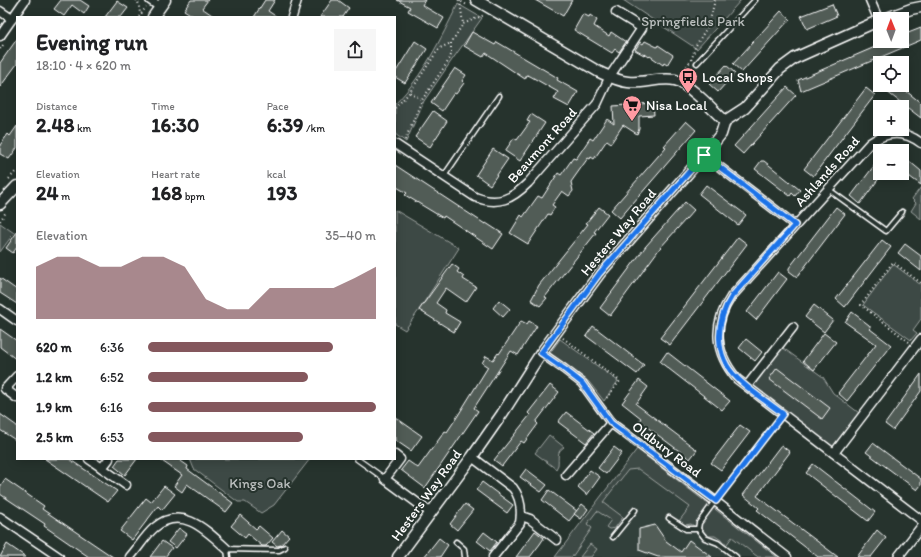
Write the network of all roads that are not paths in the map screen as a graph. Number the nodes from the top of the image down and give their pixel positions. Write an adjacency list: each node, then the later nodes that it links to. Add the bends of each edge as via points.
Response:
1 (25, 0): 15 (street)
2 (150, 0): 7 (street)
3 (297, 0): 14 (street)
4 (476, 0): 19 (street)
5 (755, 0): 18 (lane)
6 (870, 0): 11 (street)
7 (163, 4): 13 (street)
8 (921, 7): 12 (street)
9 (0, 11): 15 (street)
10 (616, 12): 19 (street, Beaumont Road, via 642,28)
11 (877, 12)
12 (902, 12)
13 (154, 16)
14 (292, 16)
15 (12, 19): 17 (street)
16 (873, 24): 21 (street, via 795,58 780,69 745,108)
17 (0, 36)
18 (697, 63)
19 (610, 76): 21 (street, via 628,82 662,79 676,81 693,92); 25 (street, Beaumont Road, via 597,104 517,194 502,200 484,201)
20 (499, 96): 25 (lane)
21 (725, 121): 24 (street, Hesters Way Road, via 721,134)
22 (921, 143): 27 (street, Ashlands Road, via 910,136 900,134 880,136 870,143)
23 (398, 146): 25 (street, Beaumont Road)
24 (704, 155): 30 (street); 35 (street, Hesters Way Road, via 600,273)
25 (443, 176)
26 (16, 187): 28 (street)
27 (827, 189): 29 (lane, via 886,231); 30 (street, Ashlands Road)
28 (0, 204)
29 (902, 212)
30 (795, 225): 37 (street, Ashlands Road, via 732,296 721,317 718,329 722,357 737,379)
31 (0, 309): 32 (street)
32 (16, 320)
33 (792, 327): 37 (street)
34 (921, 339): 40 (street)
35 (541, 353): 39 (street, Oldbury Road, via 582,383); 42 (street, Hesters Way Road)
36 (16, 377): 38 (street, via 5,389)
37 (747, 386): 40 (street, Ashlands Road)
38 (16, 397)
39 (611, 423): 47 (street); 50 (street, Oldbury Road)
40 (834, 453): 56 (street, Ashlands Road)
41 (396, 456): 48 (street, via 400,459)
42 (472, 457): 52 (street, Hesters Way Road); 53 (street, via 513,488 520,501)
43 (91, 460): 46 (street)
44 (108, 460): 46 (street)
45 (358, 460): 48 (lane)
46 (102, 468): 49 (street)
47 (566, 475)
48 (385, 479): 52 (street)
49 (126, 485)
50 (716, 501): 58 (lane, via 699,523); 70 (street, Oldbury Road)
51 (635, 510): 59 (lane)
52 (431, 513): 66 (street, Hesters Way Road)
53 (521, 516): 60 (street, via 530,519); 68 (street, via 516,529)
54 (0, 517): 64 (street)
55 (669, 518): 58 (lane, via 686,529)
56 (921, 520)
57 (921, 527): 71 (street)
58 (698, 529): 69 (lane, via 705,538 718,543)
59 (613, 538)
60 (557, 540)
61 (456, 542): 67 (lane, via 464,549)
62 (285, 547): 63 (lane, via 279,550)
63 (228, 553): 65 (street, via 196,523 174,519 154,528)
64 (59, 557)
65 (130, 557)
66 (398, 557)
67 (465, 557)
68 (493, 557)
69 (736, 557)
70 (787, 557)
71 (898, 557)

